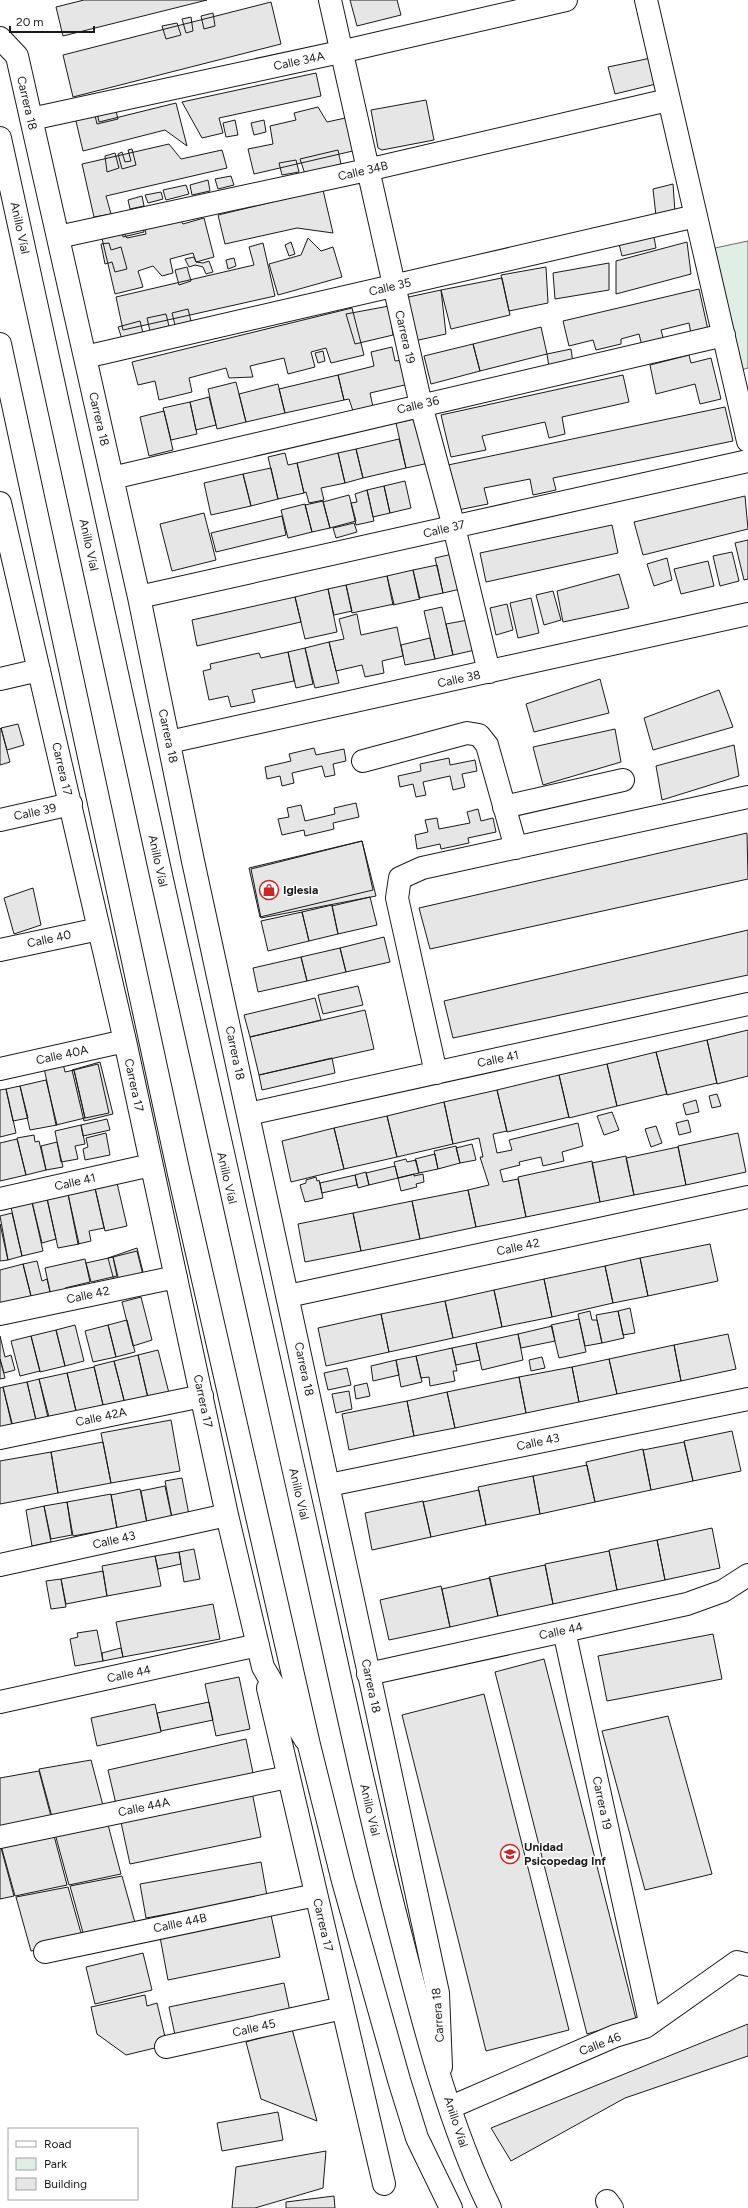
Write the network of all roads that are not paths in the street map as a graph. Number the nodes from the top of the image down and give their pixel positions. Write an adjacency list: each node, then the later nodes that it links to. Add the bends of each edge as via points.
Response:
1 (330, 0): 5 (main road, Carrera 19)
2 (566, 0): 5 (main road, Calle 34A)
3 (646, 0): 6 (main road)
4 (0, 38): 7 (main road, Carrera 18, via 17,56)
5 (340, 52): 7 (main road, Calle 34A); 9 (main road, Carrera 19)
6 (668, 100): 9 (main road, Calle 34B); 10 (main road)
7 (31, 119): 11 (main road, Carrera 18)
8 (0, 138): 70 (main road, Anillo Víal, via 219,1143 383,1866)
9 (367, 170): 11 (main road, Calle 34B); 12 (main road, Carrera 19)
10 (696, 216): 12 (main road, Calle 35); 13 (main road)
11 (58, 237): 15 (main road, Carrera 18)
12 (393, 286): 15 (main road, Calle 35); 16 (main road, Carrera 19)
13 (724, 334): 16 (main road, Calle 36); 17 (main road)
14 (0, 344): 61 (main road, via 179,1174)
15 (85, 356): 19 (main road, Carrera 18)
16 (420, 405): 19 (main road, Calle 36); 21 (main road, Carrera 19)
17 (748, 441)
18 (748, 461): 21 (main road, Calle 37)
19 (112, 478): 23 (main road, Carrera 18)
20 (0, 503): 22 (main road, Carrera 17)
21 (454, 527): 23 (main road, Calle 37); 26 (main road, Carrera 19)
22 (4, 540): 25 (main road, Carrera 17)
23 (139, 597): 28 (main road, Carrera 18)
24 (748, 614): 26 (main road, Calle 38)
25 (39, 670): 27 (main road); 32 (main road, Carrera 17)
26 (489, 672): 28 (main road, Calle 38)
27 (0, 679)
28 (169, 742): 42 (main road, Carrera 18)
29 (363, 761): 33 (main road, via 467,733 479,735 487,745)
30 (623, 780): 33 (main road)
31 (748, 797): 35 (main road)
32 (71, 804): 34 (main road, Calle 39); 36 (main road, Carrera 17)
33 (504, 807): 35 (main road)
34 (0, 820)
35 (516, 848): 41 (main road, via 422,868 400,878 397,898)
36 (99, 929): 37 (main road, Calle 40); 39 (main road, Carrera 17)
37 (0, 950)
38 (748, 1004): 41 (main road, Calle 41)
39 (125, 1041): 40 (main road, Calle 40A); 43 (main road, Carrera 17)
40 (0, 1069)
41 (436, 1073): 42 (main road, Calle 41)
42 (248, 1114): 47 (main road, Carrera 18)
43 (151, 1165): 45 (main road, Calle 41); 46 (main road, Carrera 17)
44 (748, 1197): 47 (main road, Calle 42)
45 (0, 1199)
46 (176, 1277): 48 (main road, Calle 42); 49 (main road, Carrera 17)
47 (288, 1296): 52 (main road, Carrera 18)
48 (0, 1314)
49 (202, 1396): 51 (main road, Calle 42A); 53 (main road, Carrera 17)
50 (748, 1399): 52 (main road, Calle 43)
51 (0, 1438)
52 (329, 1485): 59 (main road, Carrera 18)
53 (227, 1515): 54 (main road, Calle 43); 57 (main road, Carrera 17)
54 (0, 1565)
55 (748, 1573): 56 (main road, Calle 44, via 723,1591 687,1604)
56 (564, 1631): 59 (main road, Calle 44); 68 (main road, Carrera 19)
57 (258, 1645): 58 (main road, Carrera 17); 60 (main road, Calle 44)
58 (263, 1667): 61 (main road, Carrera 17); 62 (main road, Carrera 17)
59 (368, 1674): 70 (main road, Carrera 18, via 438,1993)
60 (0, 1702)
61 (309, 1745): 73 (main road, via 343,1881 399,2080 417,2138)
62 (288, 1777): 63 (main road, Calle 44A); 64 (main road, Carrera 17)
63 (0, 1837)
64 (316, 1895): 65 (main road, Callle 44B); 67 (main road, Carrera 17)
65 (45, 1952)
66 (743, 1963): 68 (main road, Calle 46)
67 (343, 2008): 69 (main road, Calle 45); 72 (main road, Carrera 17)
68 (650, 2022): 71 (main road, Calle 46, via 638,2030 615,2036)
69 (166, 2047)
70 (441, 2076): 71 (main road, Anillo Víal)
71 (451, 2106): 74 (main road, Anillo Víal, via 469,2162)
72 (384, 2184)
73 (451, 2208)
74 (490, 2208)

